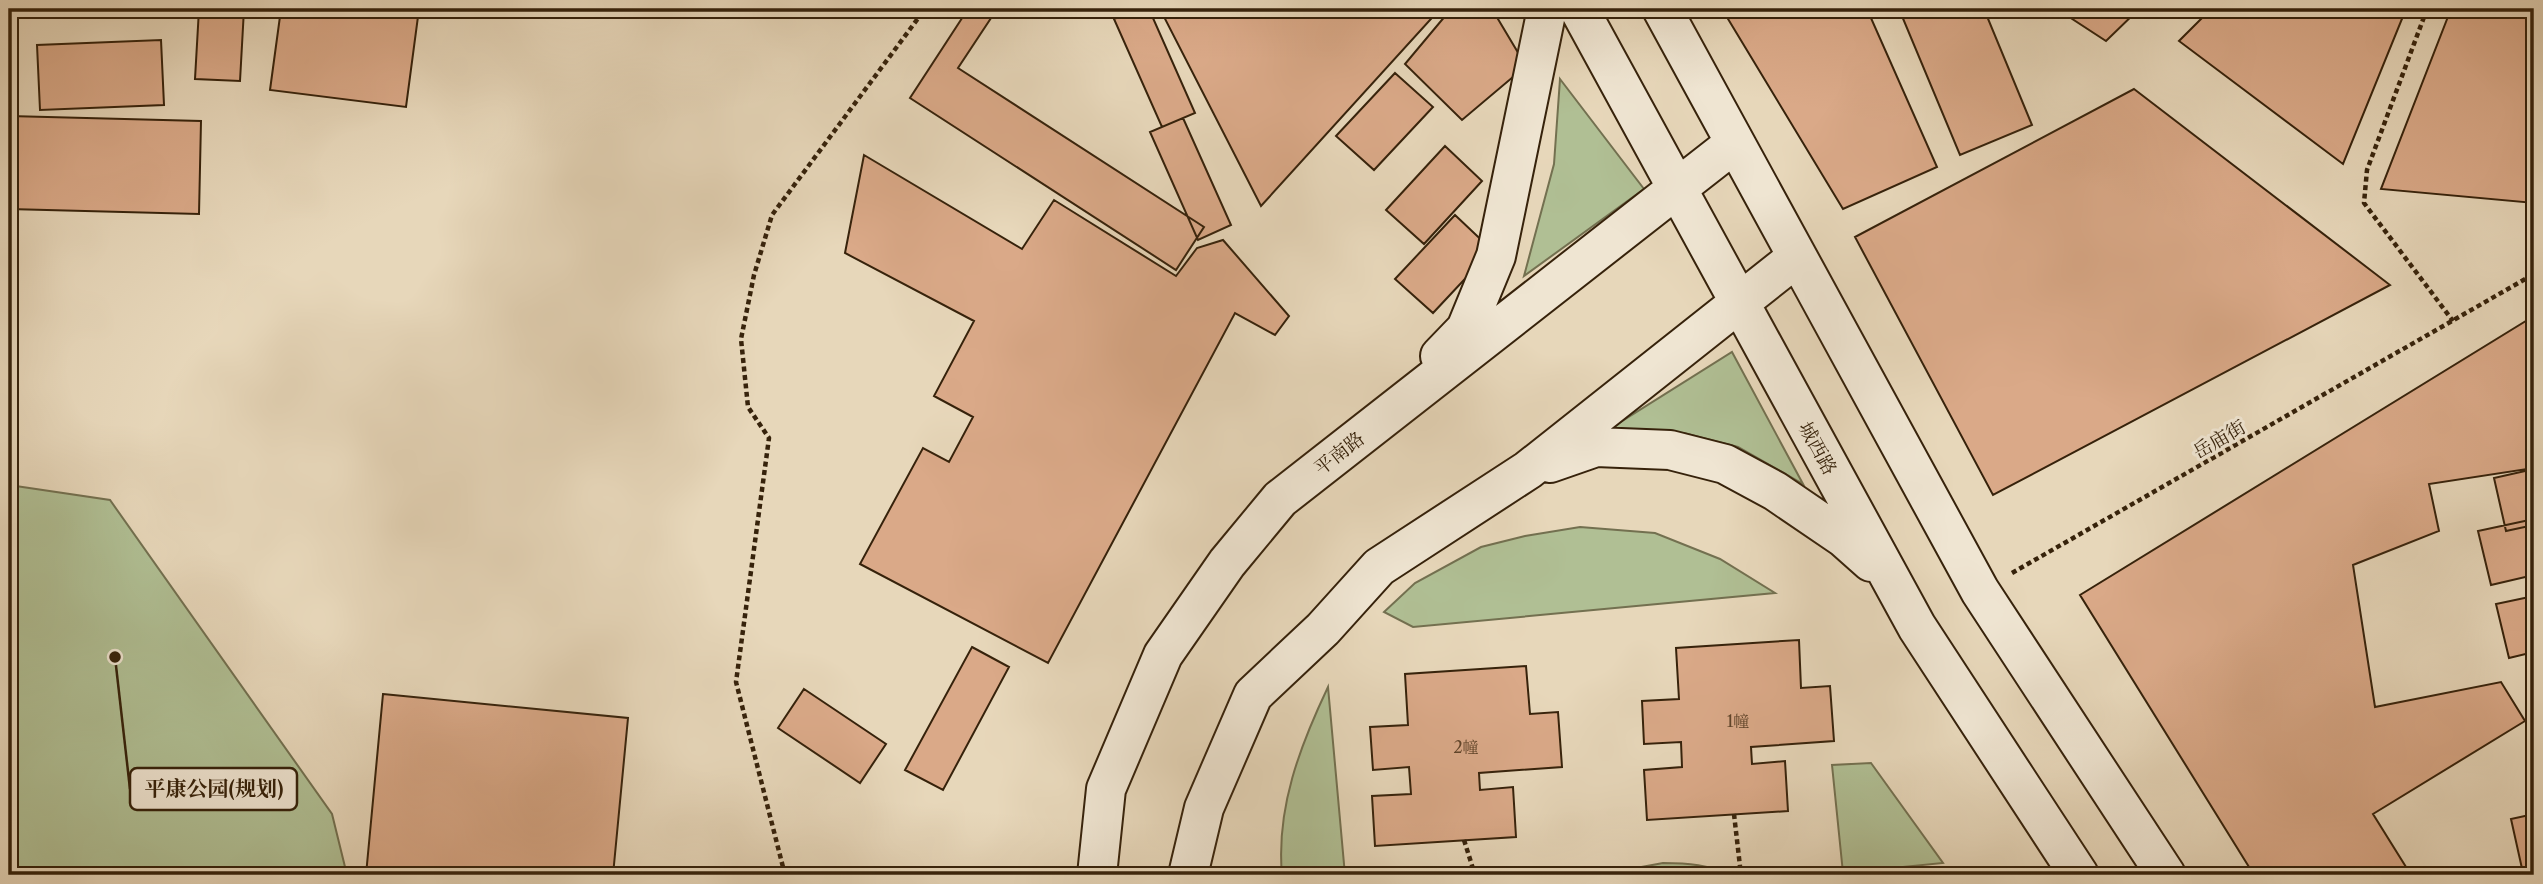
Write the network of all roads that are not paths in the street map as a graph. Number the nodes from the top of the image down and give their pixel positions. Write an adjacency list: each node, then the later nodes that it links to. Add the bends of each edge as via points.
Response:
1 (1548, 9): 8 (main road, via 1496,256 1466,329)
2 (1578, 9): 5 (main road, 城西路)
3 (1662, 9): 4 (main road)
4 (1735, 143): 5 (main road, 平南路); 6 (main road)
5 (1678, 190): 7 (main road, 城西路); 8 (main road, 平南路)
6 (1797, 257): 7 (main road); 14 (main road, via 1980,591)
7 (1739, 303): 9 (main road); 10 (main road, 城西路)
8 (1377, 424): 11 (main road, 平南路, via 1280,499 1227,563 1163,655 1107,789)
9 (1528, 470): 10 (main road, via 1596,447 1670,450 1725,464 1844,538); 12 (main road, via 1378,567 1323,629 1253,695 1203,808)
10 (1889, 578): 13 (main road, 城西路)
11 (1097, 875)
12 (1188, 875)
13 (2079, 875)
14 (2166, 875)

